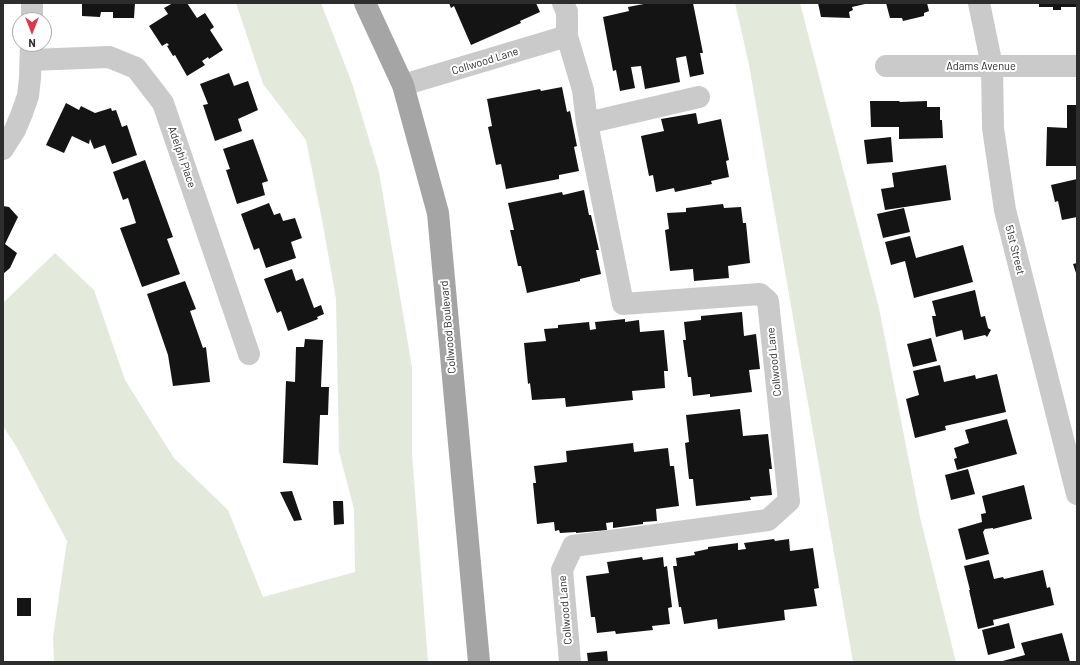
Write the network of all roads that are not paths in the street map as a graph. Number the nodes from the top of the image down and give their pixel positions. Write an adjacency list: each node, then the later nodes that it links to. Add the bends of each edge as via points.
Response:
1 (365, 3): 9 (main road, Collwood Boulevard)
2 (563, 3): 4 (street, Collwood Lane, via 567,12)
3 (979, 3): 7 (street, 51st Street)
4 (567, 36): 9 (street, Collwood Lane); 11 (street, Collwood Lane, via 583,90)
5 (31, 52): 12 (street, via 28,96 15,130); 13 (street, Adelphi Place, via 109,57 136,68 163,103)
6 (886, 66): 7 (street, Adams Avenue)
7 (992, 66): 8 (street, Adams Avenue); 14 (street, 51st Street, via 993,128 1005,210)
8 (1077, 66)
9 (403, 85): 15 (main road, Collwood Boulevard, via 438,212)
10 (699, 97): 11 (street)
11 (588, 123): 16 (street, Collwood Lane, via 623,304 760,294 768,302 789,501 768,520 573,546 562,570)
12 (3, 149)
13 (249, 354)
14 (1077, 494)
15 (479, 662)
16 (570, 662)

